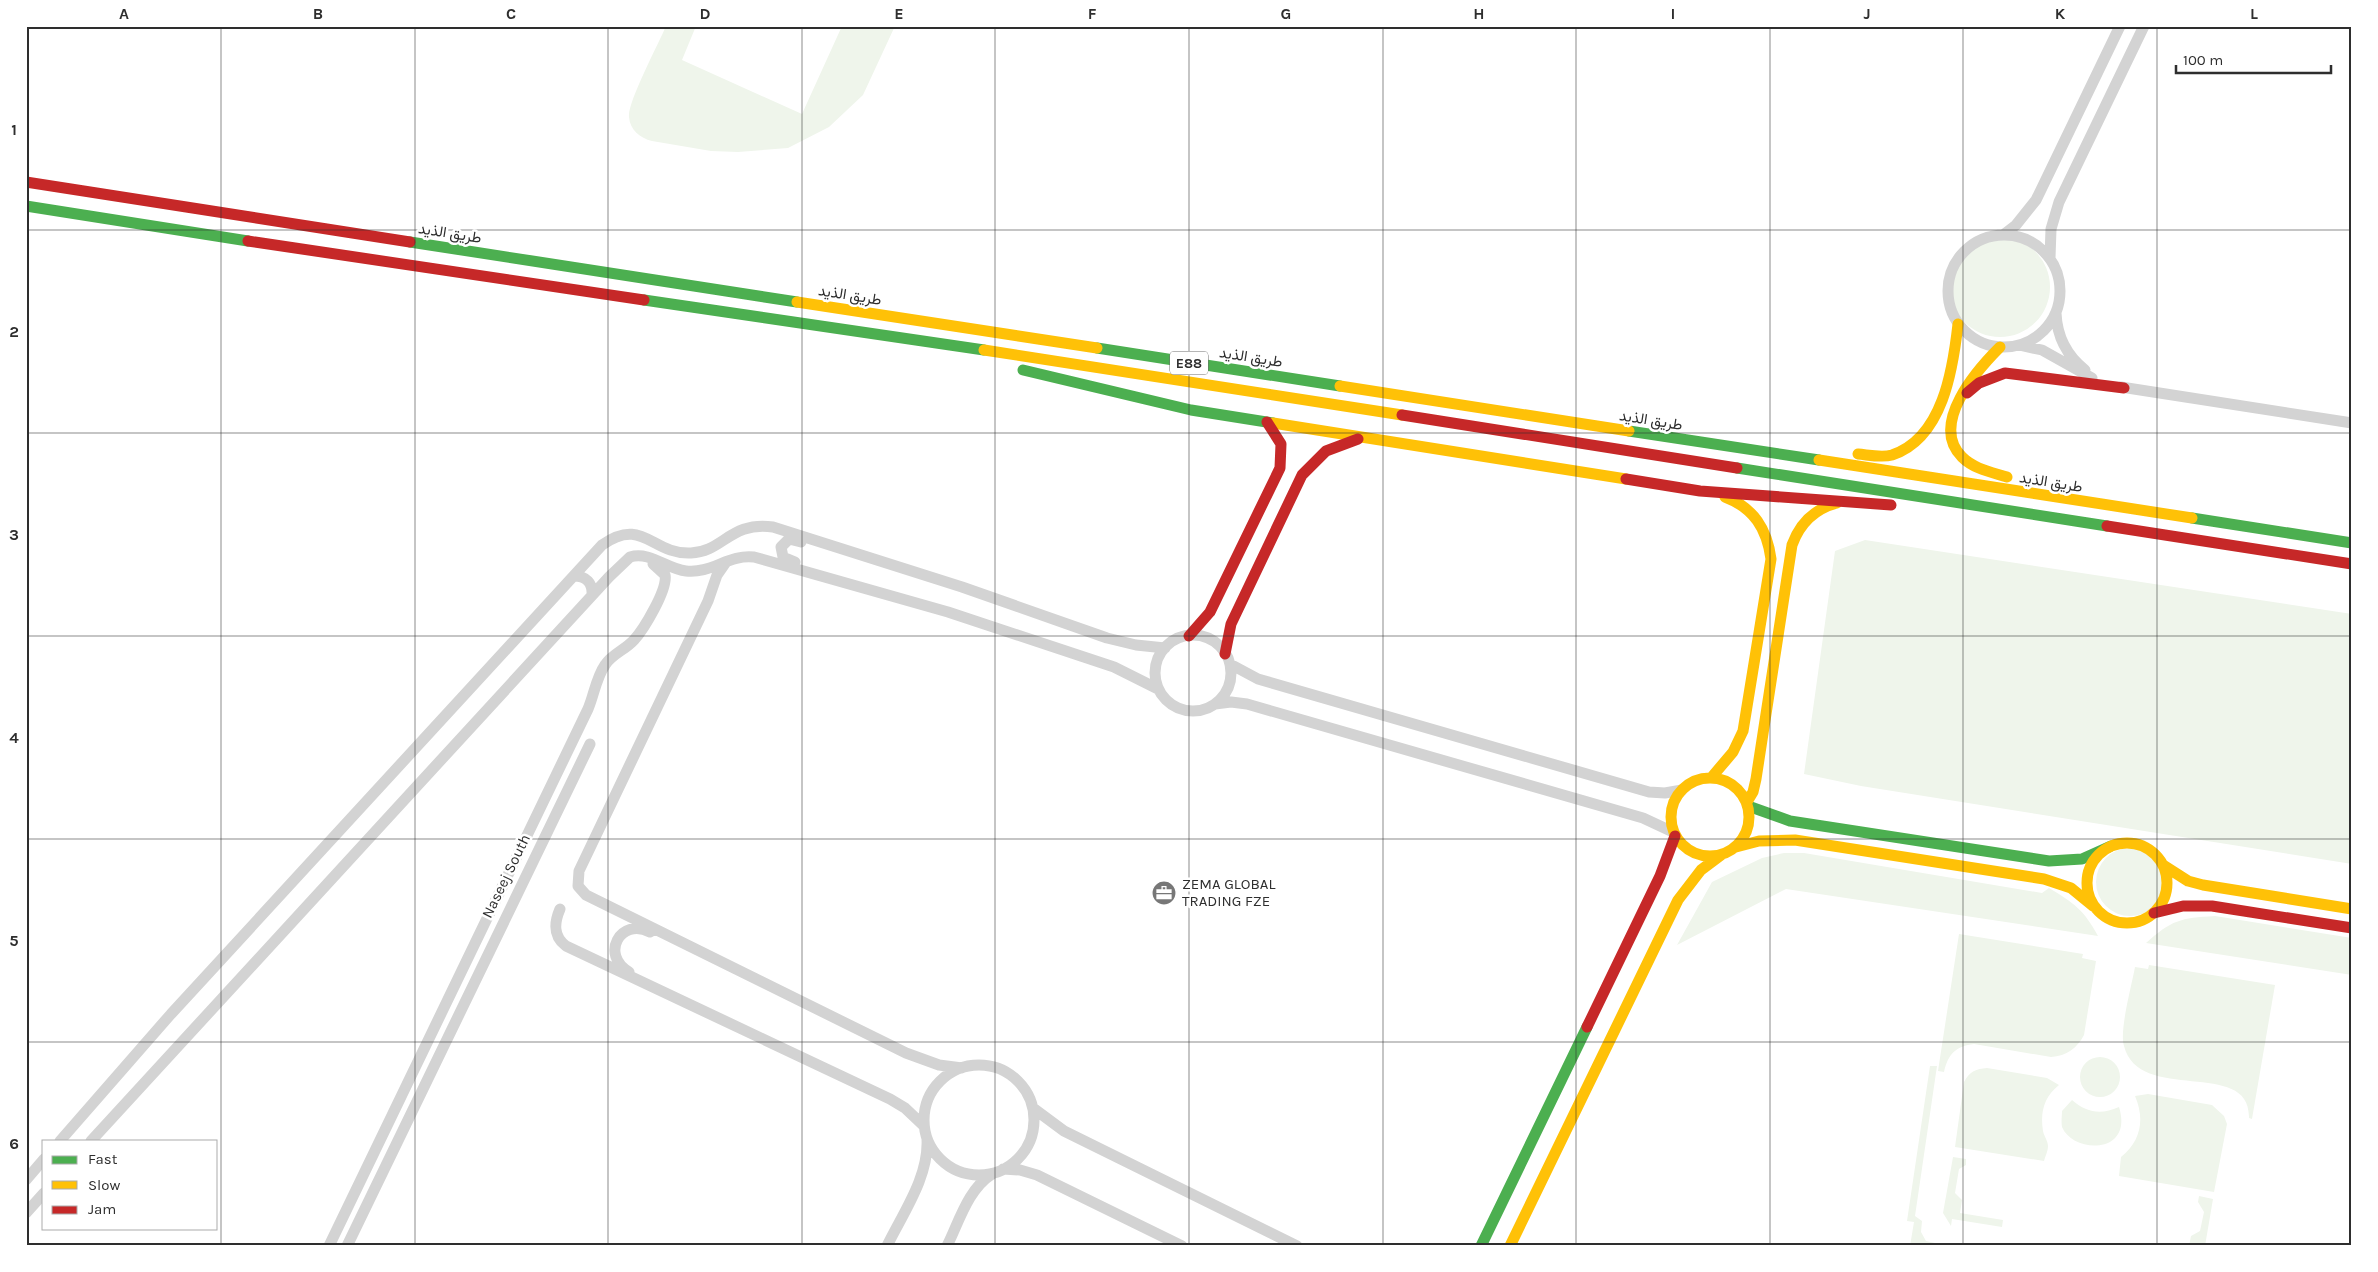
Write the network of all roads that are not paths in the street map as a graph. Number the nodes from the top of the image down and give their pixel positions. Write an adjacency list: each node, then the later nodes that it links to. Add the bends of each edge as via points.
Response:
1 (2120, 26): 5 (street, via 2036,200)
2 (2144, 26): 6 (street, via 2059,202 2050,229)
3 (26, 182): 21 (main road, طريق الذيد / E88)
4 (26, 206): 9 (main road, E88, via 458,274)
5 (2003, 235): 6 (street, via 2024,239); 8 (street, via 1976,242 1954,266 1948,283 1949,302)
6 (2050, 258): 7 (street, via 2060,287)
7 (2056, 311): 10 (street, via 2042,332); 14 (street, via 2060,338 2066,350 2084,370)
8 (1958, 324): 11 (street, via 1976,340); 22 (main road, via 1954,360 1944,395 1915,441 1902,451 1886,456)
9 (895, 336): 12 (main road, via 909,349); 27 (main road, E88)
10 (2019, 345): 11 (street); 14 (street, via 2042,350 2078,372)
11 (2000, 347): 16 (main road, via 1975,372)
12 (945, 356)
13 (1015, 368): 17 (main road, via 1167,406)
14 (2106, 382): 15 (street)
15 (2124, 388): 16 (main road, via 2005,373 1979,382); 18 (street)
16 (1959, 399): 23 (main road, via 1951,424 1958,453 1981,472)
17 (1267, 422): 19 (main road); 37 (main road, via 1281,444 1280,468 1210,612)
18 (2352, 422)
19 (1364, 438): 25 (main road); 39 (main road, via 1324,452 1302,475 1231,624)
20 (1790, 443): 21 (main road, via 1762,442)
21 (1735, 448): 28 (main road, طريق الذيد / E88)
22 (1843, 451)
23 (2019, 479)
24 (2047, 483): 28 (main road, via 2113,494)
25 (1700, 491): 26 (main road); 43 (main road, via 1727,497 1751,511 1766,533 1771,559 1743,732 1733,752)
26 (1843, 502): 27 (main road, via 1926,508); 45 (main road, via 1828,505 1809,516 1792,545 1756,779)
27 (1957, 502): 32 (main road, E88)
28 (2156, 513): 29 (main road, طريق الذيد / E88)
29 (2352, 543)
30 (830, 545): 33 (street, via 791,539 781,547 785,559 806,566); 34 (street, via 766,526 739,530 696,553 681,553 626,533 602,545); 38 (street, via 1107,638)
31 (728, 560): 33 (street, via 754,556); 35 (street, via 694,572 678,570 647,556 636,555 626,559); 56 (street, via 717,575 708,601 577,878 580,890 586,895)
32 (2352, 564)
33 (818, 575): 40 (street, via 948,612 1114,667)
34 (574, 576): 36 (street, via 586,579 592,586); 61 (street, via 164,1021)
35 (609, 577): 36 (street); 68 (street, Naseej South, via 631,562 644,561 661,569 666,582 640,634 612,656 601,673 588,709)
36 (592, 595): 62 (street)
37 (1189, 636): 38 (street); 39 (street, via 1214,642)
38 (1165, 648): 40 (street, via 1155,667)
39 (1227, 659): 41 (street, via 1231,673 1227,691); 44 (street, via 1258,679 1649,792)
40 (1158, 689): 41 (street, via 1170,704 1185,711 1201,710)
41 (1215, 704): 46 (street, via 1247,704 1643,818)
42 (590, 744): 69 (street)
43 (1711, 778): 44 (main road, via 1695,781); 45 (main road, via 1724,780 1735,787)
44 (1682, 790): 46 (main road, via 1672,810)
45 (1747, 804): 47 (main road, via 1790,821 2049,861 2082,859); 48 (main road, via 1750,815 1747,832)
46 (1674, 834): 49 (main road, via 1692,852 1706,857); 74 (main road, via 1660,876)
47 (2111, 846): 50 (main road, via 2126,843 2146,848); 51 (main road, via 2097,857 2088,872 2088,895)
48 (1736, 847): 49 (main road); 51 (main road, via 1765,840 1795,840 2044,879 2071,888)
49 (1722, 855): 75 (main road, via 1701,870 1678,900)
50 (2163, 865): 53 (main road, via 2203,885); 54 (main road, via 2166,890 2161,905)
51 (2093, 906): 54 (main road, via 2106,917 2125,923 2140,922)
52 (560, 909): 57 (street, via 555,929 563,944)
53 (2352, 909)
54 (2154, 913): 55 (main road, via 2183,906 2212,906)
55 (2352, 928)
56 (675, 938): 57 (street, via 662,937 639,928 629,930 617,940 615,950 620,964); 58 (street, via 917,1058)
57 (649, 985): 60 (street, via 890,1099 905,1108)
58 (962, 1068): 59 (street, via 980,1065 1003,1071 1021,1085); 60 (street, via 936,1086 926,1105)
59 (1032, 1108): 64 (street, via 1033,1128 1026,1148); 73 (street, via 1064,1131)
60 (926, 1131): 64 (street, via 936,1153 949,1166 972,1174); 70 (street, via 927,1154 923,1171)
61 (61, 1140)
62 (92, 1140)
63 (42, 1162): 65 (street)
64 (1000, 1170): 71 (street, via 976,1188); 72 (street, via 1020,1170 1037,1175)
65 (26, 1180)
66 (42, 1196): 67 (street)
67 (26, 1213)
68 (329, 1246)
69 (347, 1246)
70 (887, 1246)
71 (947, 1246)
72 (1182, 1246)
73 (1297, 1246)
74 (1481, 1246)
75 (1510, 1246)

